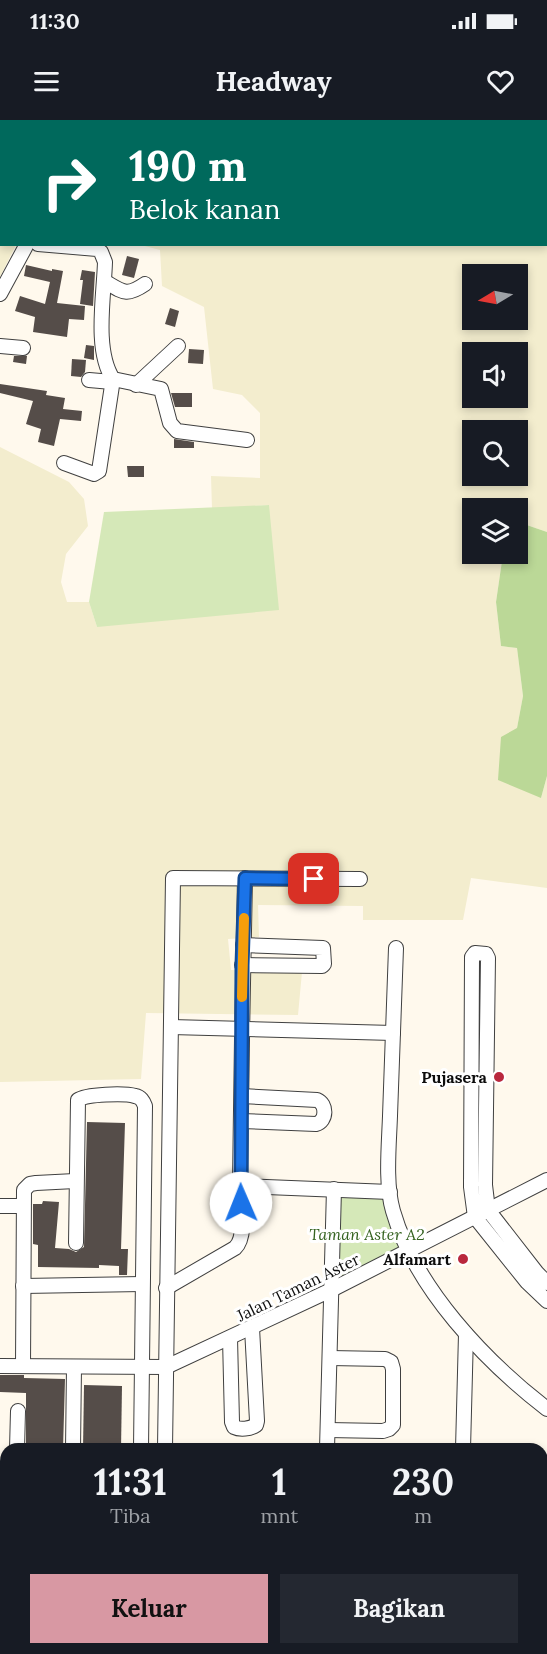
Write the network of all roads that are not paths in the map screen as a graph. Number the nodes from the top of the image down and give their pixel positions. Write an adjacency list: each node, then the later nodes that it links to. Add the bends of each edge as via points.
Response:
1 (26, 246): 5 (street)
2 (62, 246): 3 (street, via 101,252)
3 (104, 281): 4 (street, via 132,293); 10 (street, via 102,347)
4 (145, 284)
5 (0, 294)
6 (0, 346): 8 (street)
7 (178, 346): 11 (street)
8 (23, 348)
9 (89, 380): 10 (street)
10 (113, 381): 11 (street); 13 (street, via 99,471 94,474)
11 (136, 385): 12 (street, via 161,389 170,423 177,431)
12 (247, 440)
13 (64, 463)
14 (245, 878): 15 (street); 16 (street); 19 (street, via 173,878)
15 (360, 879)
16 (243, 945): 18 (street); 18 (street, via 323,948 324,964)
17 (396, 948): 21 (street)
18 (242, 965): 20 (street)
19 (171, 1028): 20 (street); 38 (street)
20 (242, 1030): 21 (street); 22 (street)
21 (393, 1033): 28 (street)
22 (242, 1096): 23 (street); 23 (street, via 317,1100 324,1107 324,1119 316,1124)
23 (241, 1121): 26 (street)
24 (547, 1180): 31 (street, Jalan Taman Aster)
25 (75, 1181): 30 (street, via 30,1184 24,1190); 33 (street); 36 (street, via 78,1100 87,1096 135,1096 142,1100)
26 (240, 1186): 27 (street); 38 (street, via 239,1244)
27 (334, 1189): 28 (street); 39 (street)
28 (390, 1192): 34 (street)
29 (0, 1206): 30 (street)
30 (23, 1206): 37 (street)
31 (488, 1210): 32 (street, Jalan Taman Aster); 32 (street, via 488,958 486,954 475,953 471,1187); 35 (street)
32 (475, 1217): 34 (street, Jalan Taman Aster); 40 (street)
33 (76, 1244)
34 (408, 1251): 39 (street, Jalan Taman Aster); 42 (street)
35 (547, 1283)
36 (142, 1284): 37 (street); 48 (street)
37 (23, 1286): 46 (street)
38 (166, 1288): 49 (street)
39 (331, 1290): 41 (street, Jalan Taman Aster); 44 (street)
40 (547, 1301)
41 (252, 1328): 43 (street, Jalan Taman Aster); 43 (street, via 257,1421 252,1428 238,1429 232,1422)
42 (466, 1334): 50 (street); 58 (street)
43 (230, 1338): 49 (street, Jalan Taman Aster)
44 (330, 1358): 52 (street); 52 (street, via 391,1362 393,1425 383,1431)
45 (0, 1366): 46 (street)
46 (23, 1366): 47 (street)
47 (74, 1367): 48 (street); 54 (street)
48 (143, 1367): 49 (street); 55 (street)
49 (166, 1367): 56 (street)
50 (547, 1409)
51 (18, 1411): 53 (street)
52 (328, 1430): 57 (street)
53 (17, 1443)
54 (73, 1443)
55 (141, 1443)
56 (165, 1443)
57 (327, 1443)
58 (464, 1443)

